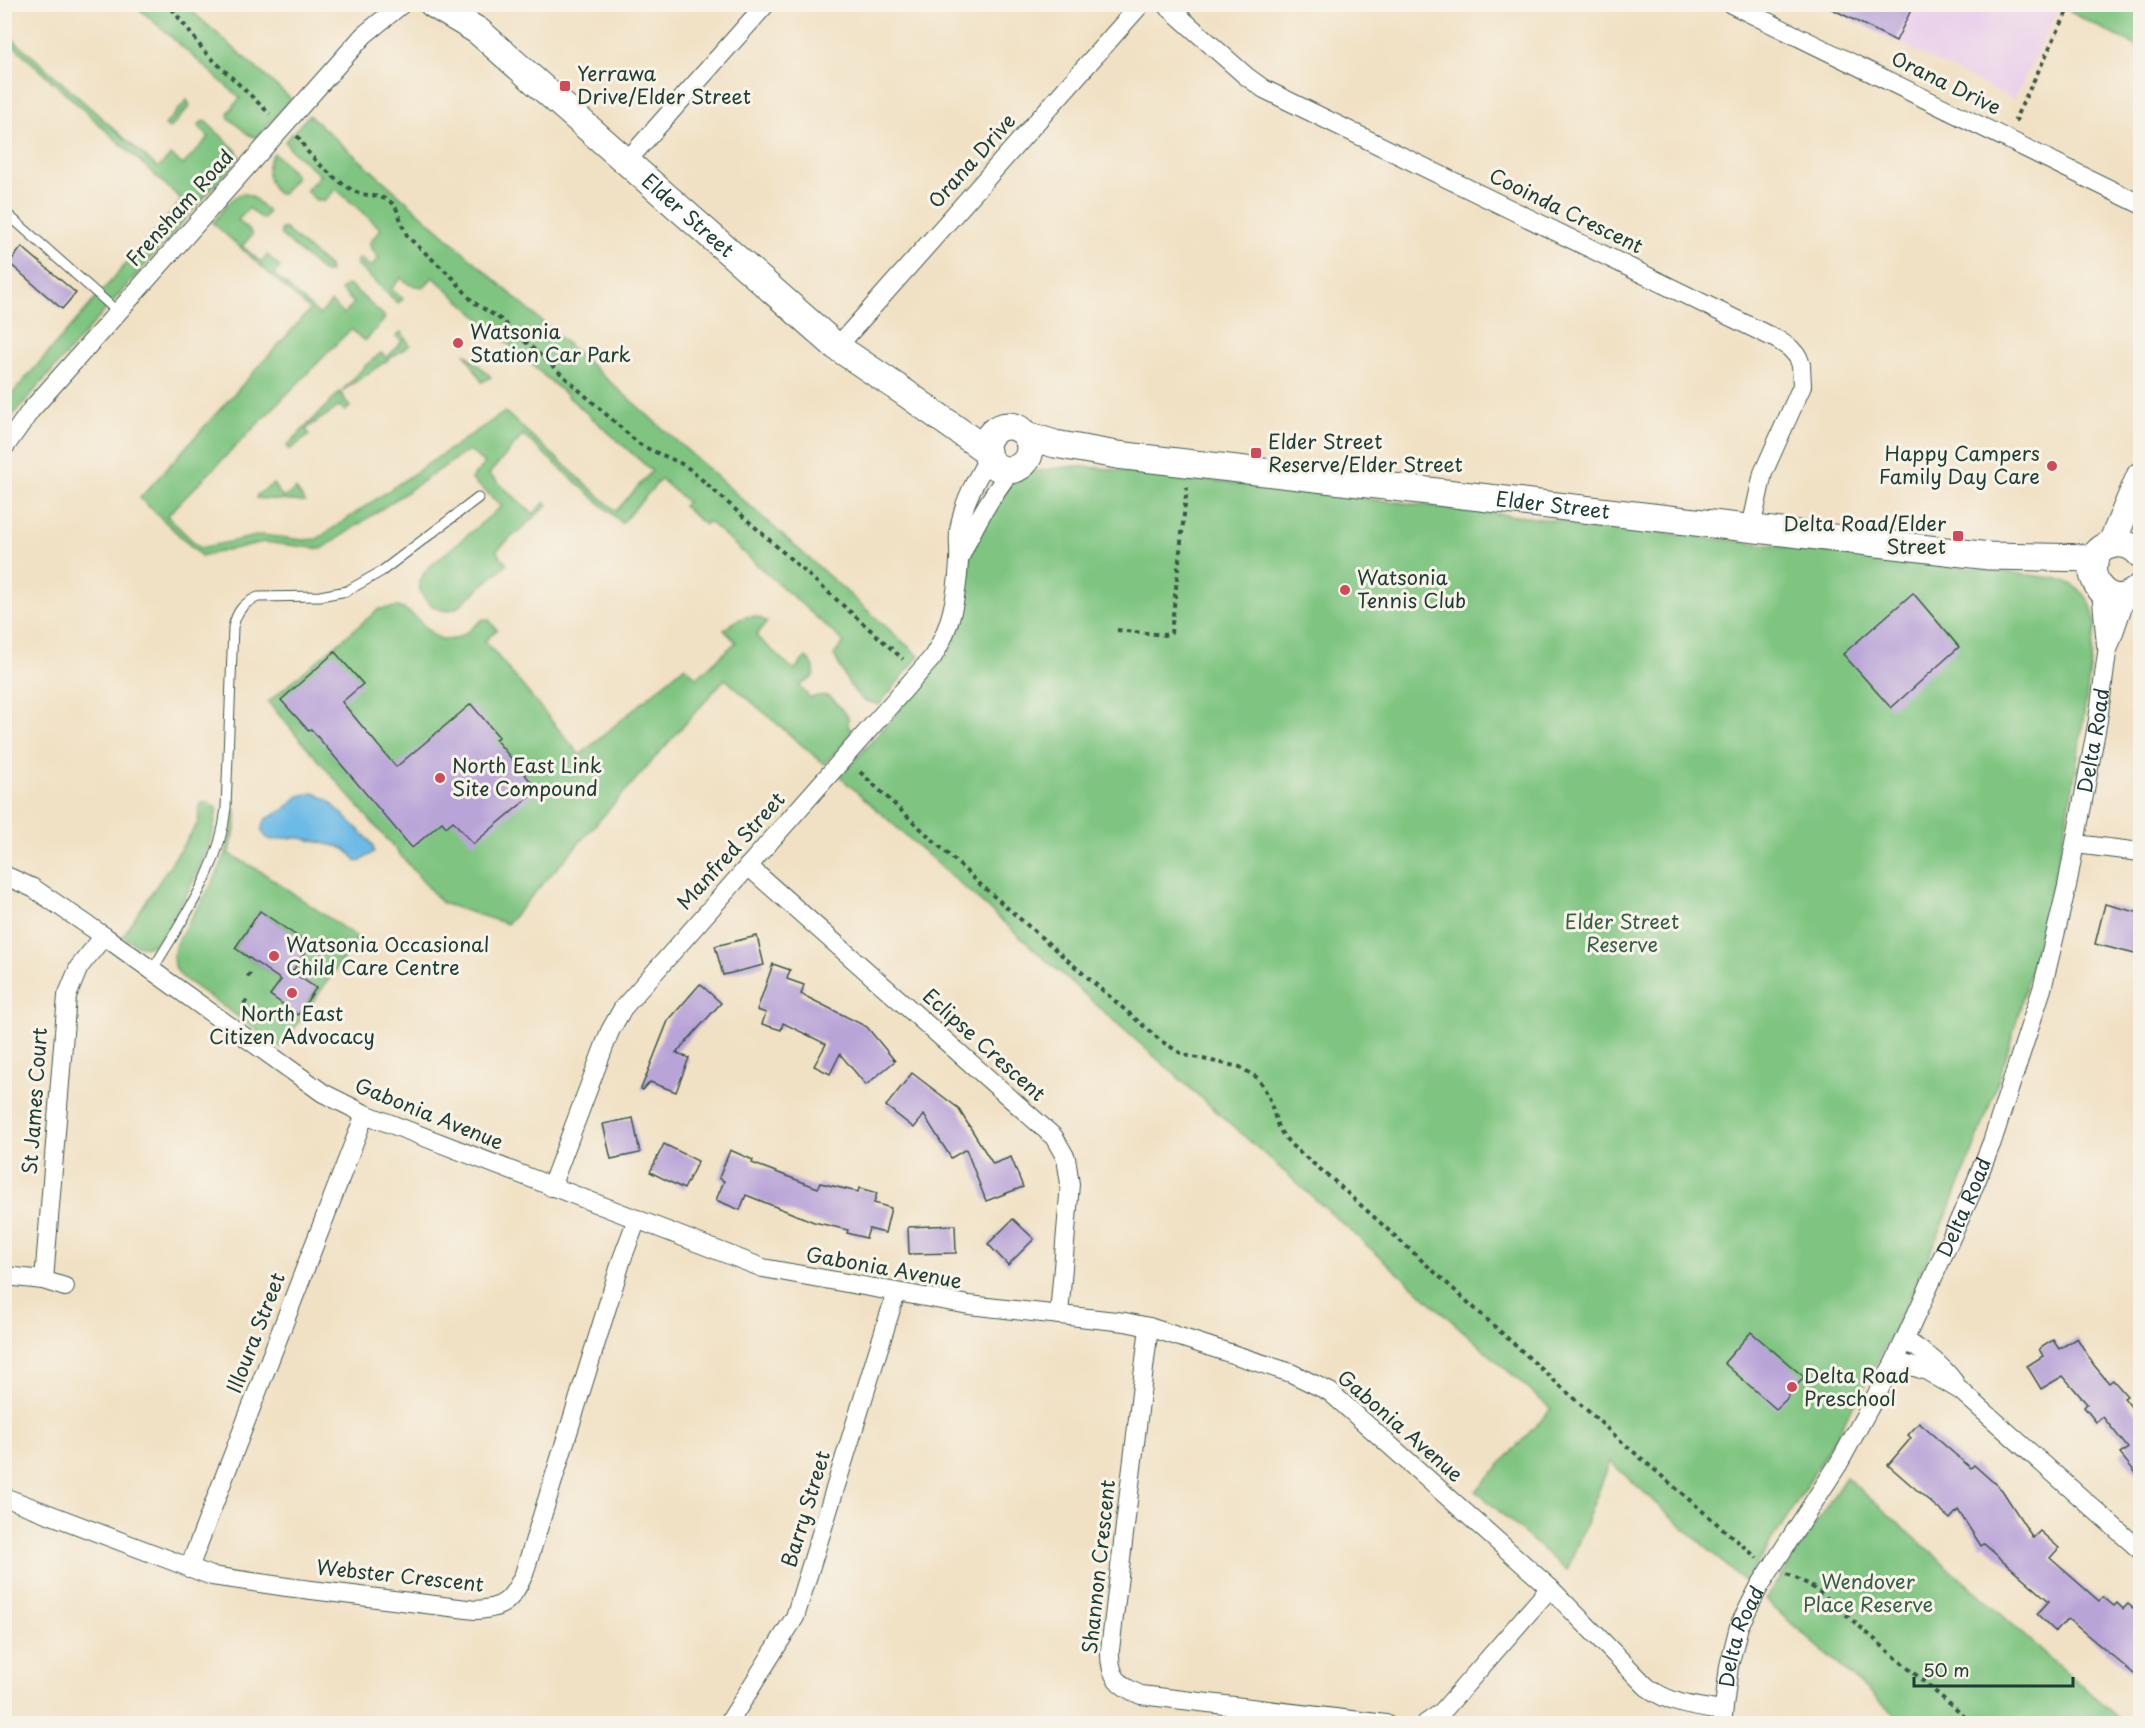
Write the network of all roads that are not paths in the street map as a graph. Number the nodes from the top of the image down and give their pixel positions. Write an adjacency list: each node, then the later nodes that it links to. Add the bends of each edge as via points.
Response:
1 (381, 4): 10 (street, Frensham Road)
2 (402, 4): 10 (street, Frensham Road)
3 (433, 4): 9 (street, Elder Street)
4 (458, 4): 9 (street, Elder Street)
5 (766, 4): 11 (street)
6 (1141, 4): 15 (street, Orana Drive)
7 (1164, 4): 23 (street, Cooinda Crescent, via 1264,88 1790,348 1801,365 1802,386 1762,473)
8 (1734, 5): 12 (street, Orana Drive)
9 (477, 31): 11 (street, Elder Street)
10 (364, 35): 14 (street, Frensham Road)
11 (626, 162): 15 (street, Elder Street)
12 (2140, 204)
13 (4, 211): 14 (lane)
14 (118, 312): 16 (street, Frensham Road)
15 (837, 347): 19 (street, Elder Street)
16 (31, 410): 17 (street, Frensham Road); 18 (street, Frensham Road)
17 (4, 433)
18 (4, 448)
19 (1001, 454): 20 (street, Elder Street); 20 (street, Elder Street, via 1009,426 1055,444); 25 (street, Manfred Street, via 990,499); 25 (street, Manfred Street, via 969,494 957,538)
20 (1117, 455): 23 (street, Elder Street)
21 (2138, 484): 24 (street, Delta Road); 26 (street, Delta Road)
22 (478, 498): 33 (lane, via 355,587 334,595 258,597 235,616 223,833 202,886)
23 (1751, 528): 26 (street, Elder Street, via 1989,556)
24 (2139, 553): 26 (street, Elder Street, via 2125,544)
25 (959, 559): 30 (street, Manfred Street, via 951,619 932,658)
26 (2111, 576): 27 (street, Delta Road); 27 (street, Delta Road)
27 (2107, 653): 28 (street, Delta Road)
28 (2076, 844): 29 (street); 43 (street, Delta Road, via 2042,989 1992,1142)
29 (2140, 852)
30 (748, 866): 35 (street, Manfred Street, via 616,1017); 41 (street, Eclipse Crescent, via 1054,1137 1066,1158 1070,1184)
31 (4, 875): 32 (street, Gabonia Avenue, via 33,888)
32 (104, 936): 33 (street, Gabonia Avenue); 38 (street, St James Court, via 79,967 67,996)
33 (152, 971): 34 (street, Gabonia Avenue, via 323,1093)
34 (366, 1114): 35 (street, Gabonia Avenue); 48 (street, Illoura Street)
35 (551, 1187): 36 (street, Gabonia Avenue)
36 (637, 1219): 40 (street, Gabonia Avenue, via 763,1269); 48 (street, Webster Crescent, via 524,1574 508,1600 499,1606 475,1610 238,1581)
37 (6, 1276): 38 (street)
38 (44, 1280): 39 (street)
39 (65, 1287)
40 (896, 1293): 41 (street, Gabonia Avenue); 51 (street, Barry Street, via 800,1603)
41 (1059, 1315): 42 (street, Gabonia Avenue)
42 (1149, 1327): 49 (street, Gabonia Avenue, via 1291,1373 1330,1392); 52 (street, Shannon Crescent, via 1110,1650 1112,1671 1119,1683 1142,1695)
43 (1905, 1340): 44 (street, Delta Road); 45 (street, via 1929,1354)
44 (1895, 1361): 45 (street, via 1927,1371); 50 (street, Delta Road, via 1834,1471 1749,1604 1729,1666)
45 (1961, 1391): 47 (street)
46 (4, 1497): 48 (street, Webster Crescent)
47 (2140, 1550)
48 (189, 1568)
49 (1550, 1588): 50 (street, Gabonia Avenue, via 1659,1696); 53 (street, via 1441,1713)
50 (1723, 1717)
51 (728, 1724)
52 (1386, 1724)
53 (1425, 1724)

